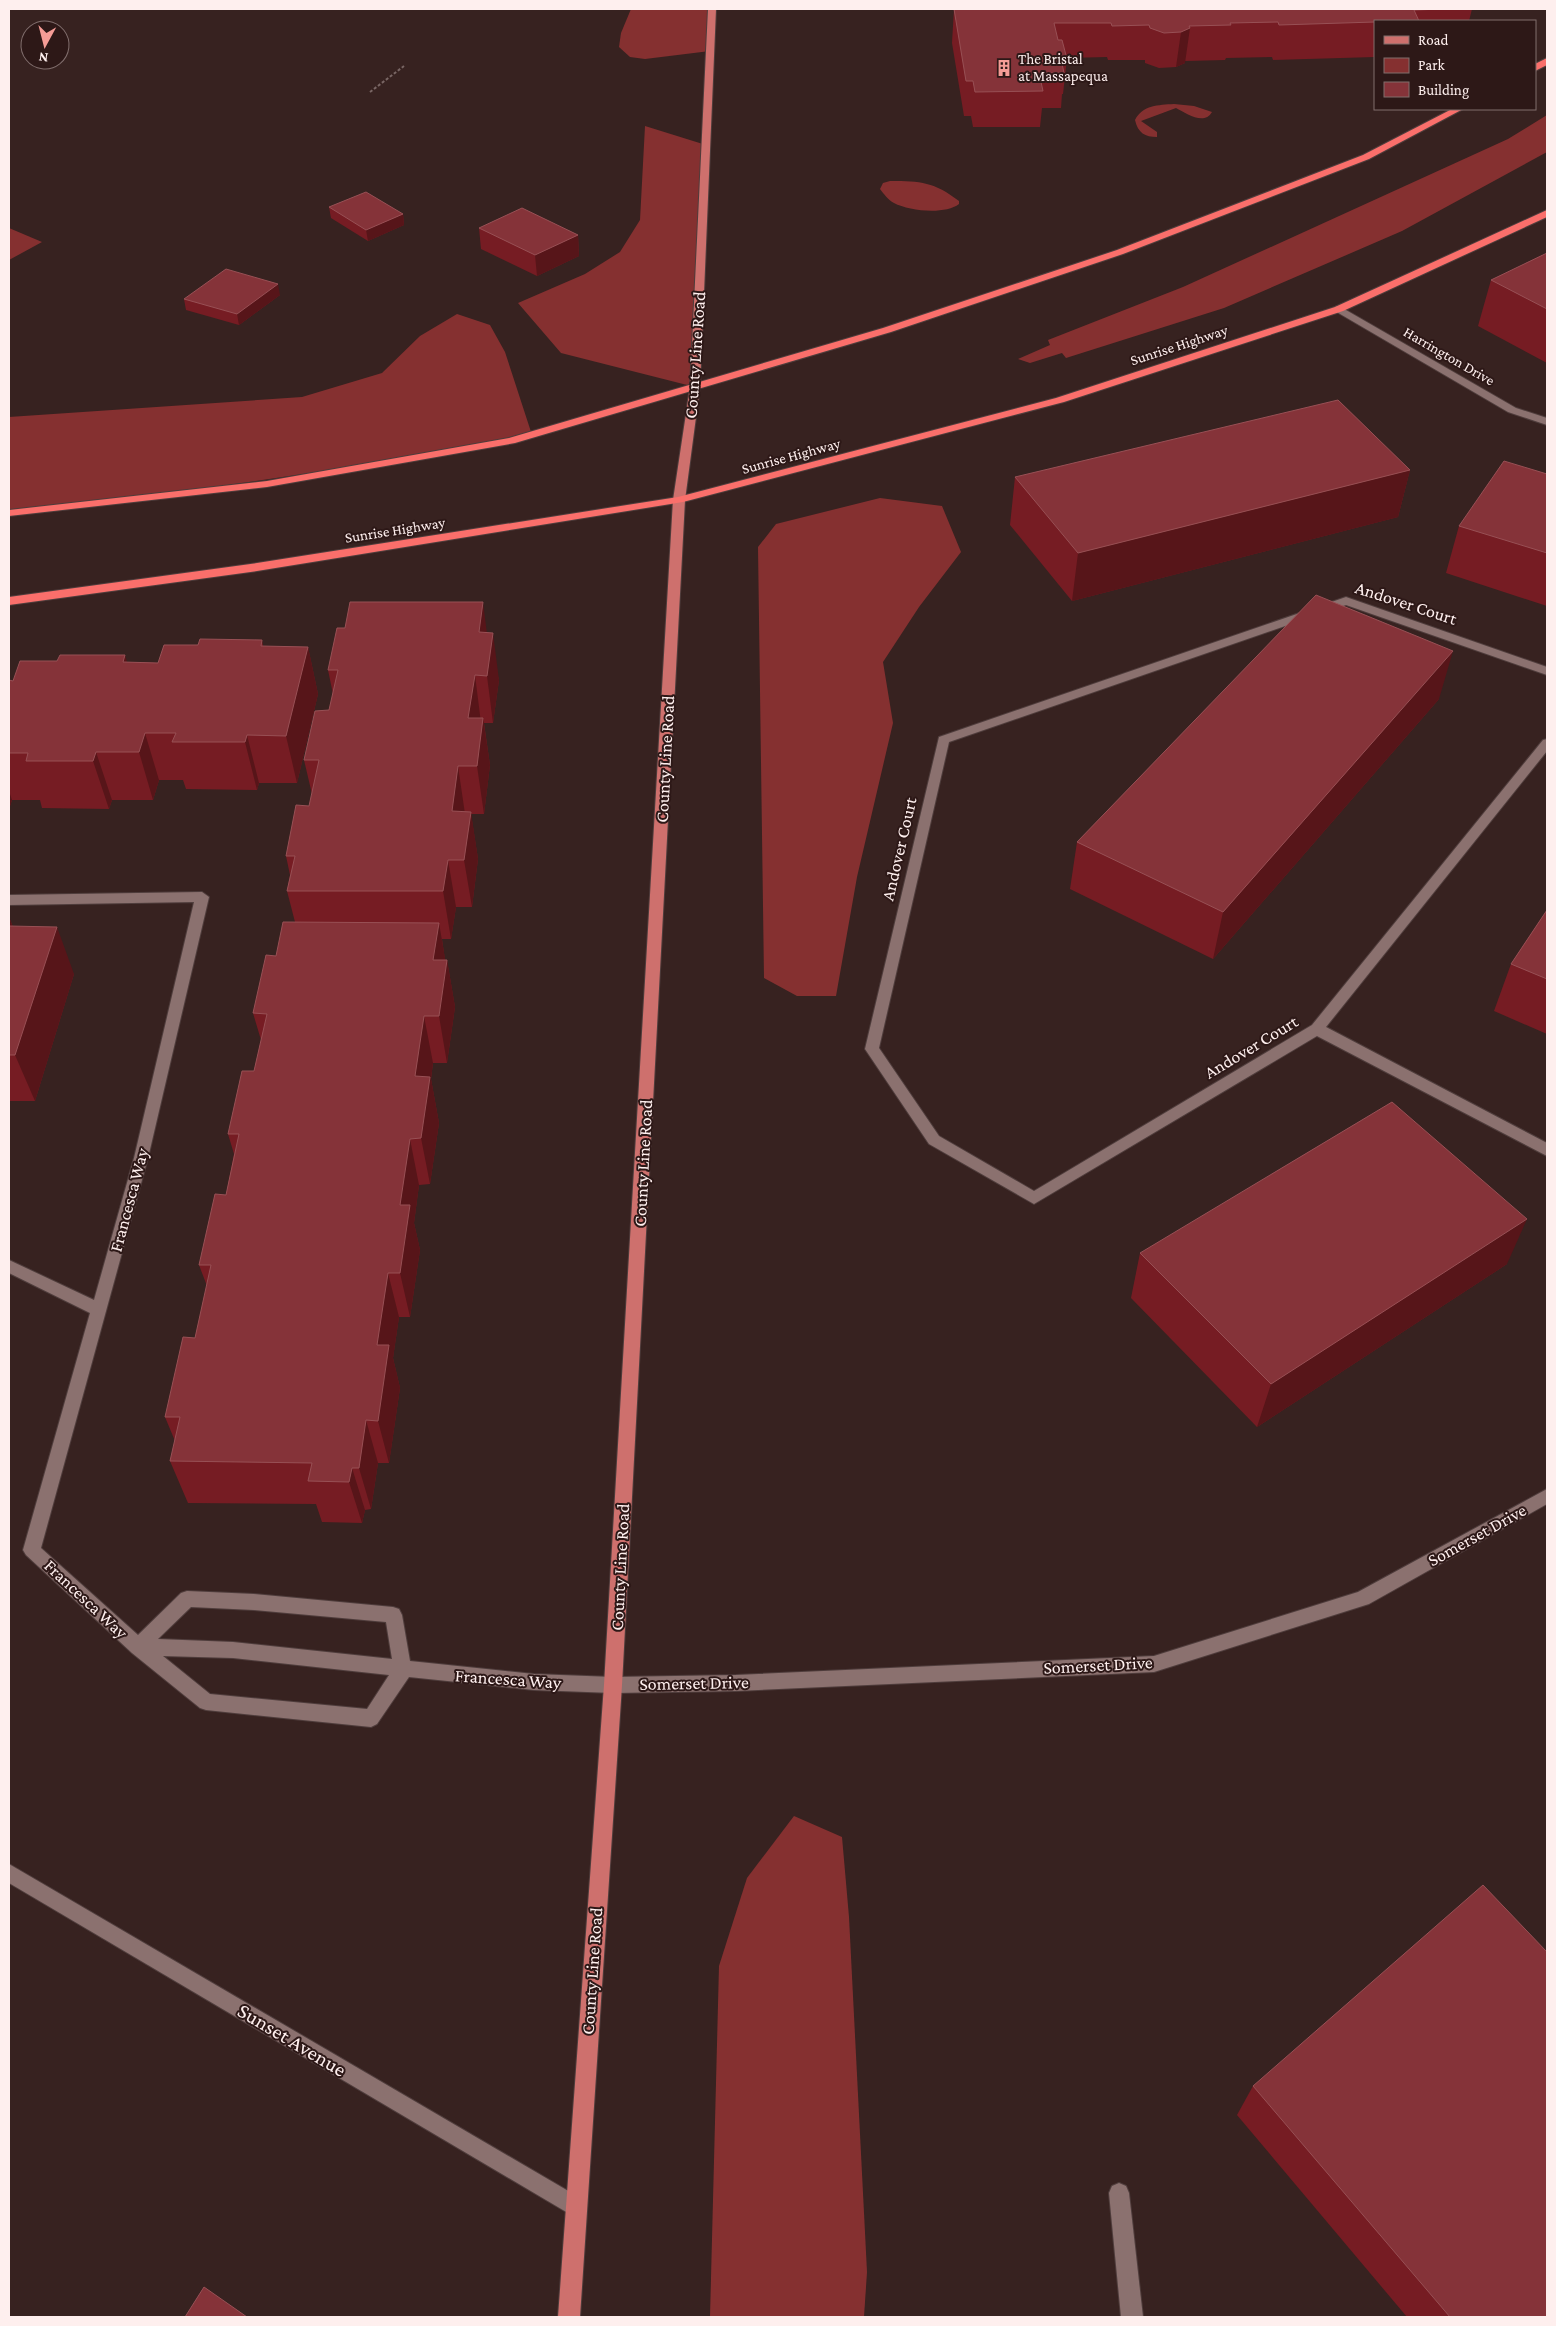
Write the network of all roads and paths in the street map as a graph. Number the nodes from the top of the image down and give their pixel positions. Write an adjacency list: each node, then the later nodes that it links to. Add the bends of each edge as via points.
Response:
1 (712, 9): 9 (main road, County Line Road)
2 (1547, 61): 4 (highway)
3 (404, 66): 5 (path)
4 (1536, 67)
5 (370, 92)
6 (1456, 110): 9 (highway, via 1366,157 1120,252 887,330)
7 (1547, 213): 8 (highway, Sunrise Highway)
8 (1339, 309): 10 (street, Harrington Drive, via 1512,410); 11 (highway, Sunrise Highway, via 1060,400)
9 (695, 387): 11 (main road, County Line Road); 12 (highway, via 511,441 267,484)
10 (1547, 422)
11 (679, 500): 13 (highway, Sunrise Highway, via 257,567); 24 (main road, County Line Road)
12 (9, 513)
13 (9, 601)
14 (1547, 671): 17 (street, Andover Court, via 1346,601 942,740 872,1049 934,1140 1034,1198)
15 (1547, 743): 17 (street, Andover Court)
16 (9, 900): 20 (street, Francesca Way, via 202,898 140,1158)
17 (1317, 1029): 18 (street, Andover Court)
18 (1547, 1150)
19 (9, 1266): 20 (street)
20 (99, 1310): 22 (street, Francesca Way, via 32,1550)
21 (1547, 1496): 24 (street, Somerset Drive, via 1363,1598 1154,1664)
22 (138, 1647): 23 (street, Francesca Way, via 233,1650); 23 (street, Francesca Way, via 206,1702 371,1718); 23 (street, Francesca Way, via 187,1599 254,1602 393,1615)
23 (403, 1670): 24 (street, Francesca Way, via 534,1682)
24 (613, 1685): 27 (main road, County Line Road)
25 (9, 1873): 27 (street, Sunset Avenue)
26 (1119, 2193): 29 (street)
27 (575, 2206): 28 (main road, County Line Road)
28 (569, 2317)
29 (1132, 2317)

